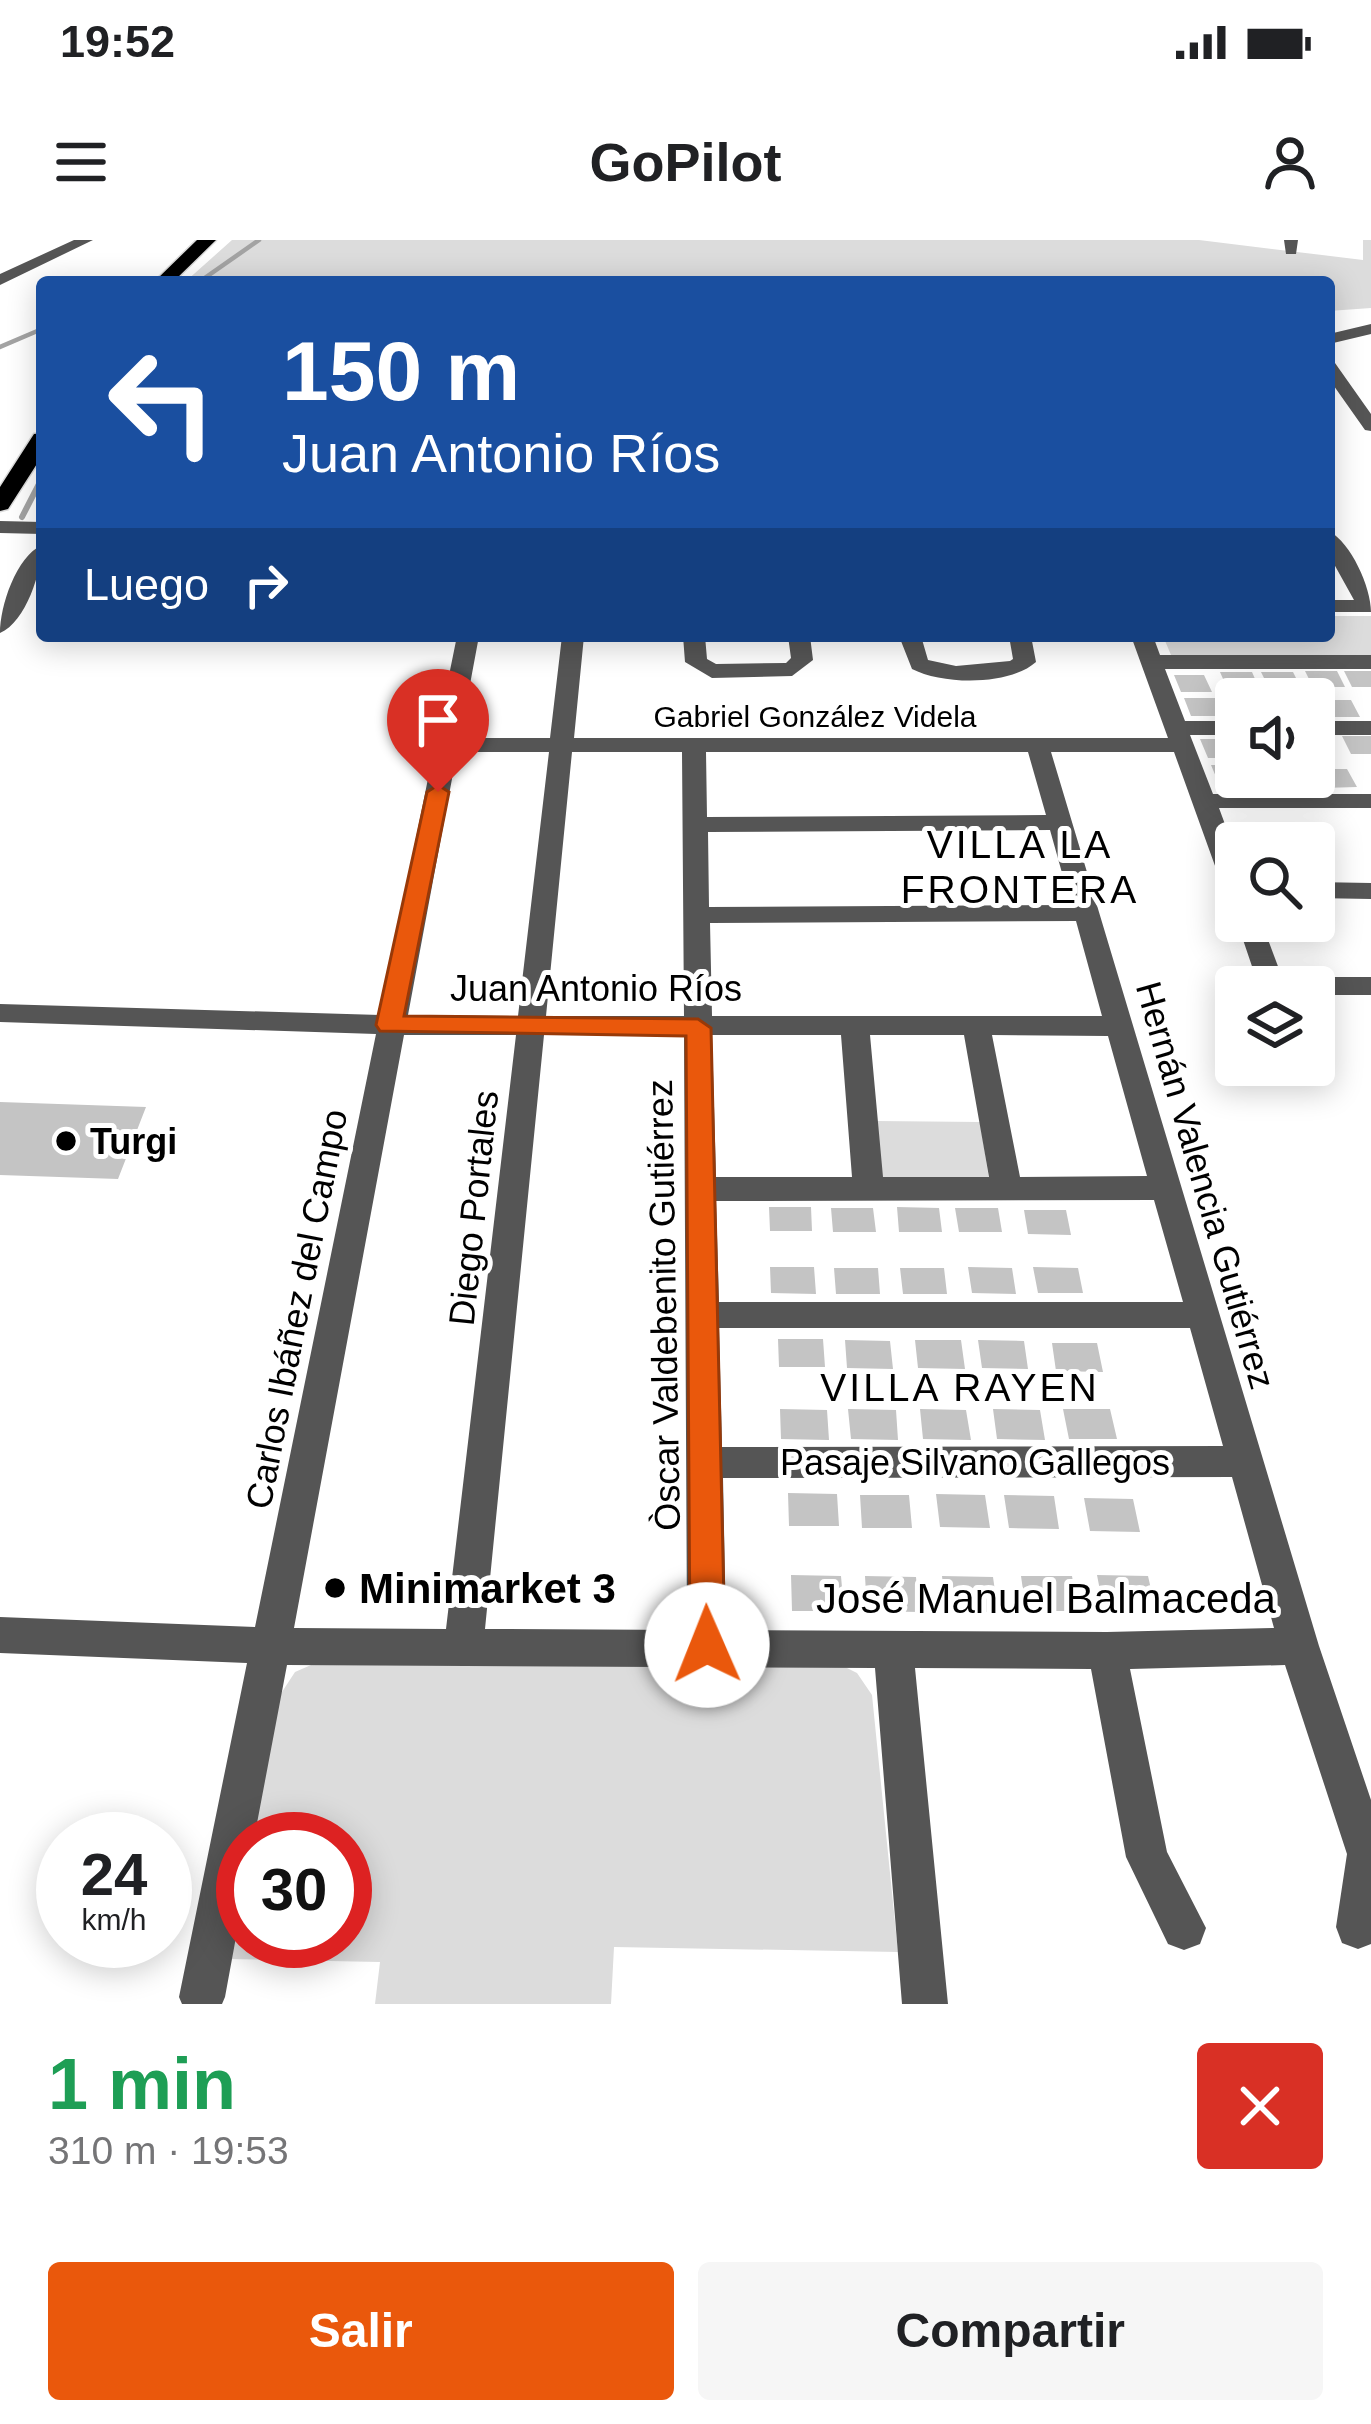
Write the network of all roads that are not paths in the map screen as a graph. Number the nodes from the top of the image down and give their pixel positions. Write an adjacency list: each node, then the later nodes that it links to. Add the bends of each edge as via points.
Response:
1 (86, 240): 4 (street)
2 (207, 240): 3 (highway)
3 (169, 276)
4 (0, 280)
5 (1366, 329): 6 (street)
6 (1335, 337)
7 (1335, 375): 8 (street)
8 (1371, 426)
9 (36, 448): 10 (highway)
10 (0, 504)
11 (0, 527): 12 (street)
12 (36, 528)
13 (1335, 550): 16 (street)
14 (36, 562): 17 (street)
15 (1335, 606): 16 (street)
16 (1370, 606)
17 (0, 628)
18 (467, 642): 31 (street, Carlos Ibáñez del Campo)
19 (572, 642): 32 (street, Diego Portales)
20 (694, 642): 21 (street, via 696,662 712,671 792,669 802,660)
21 (800, 642)
22 (913, 642): 23 (street, via 924,667 982,671 1021,666)
23 (1022, 642)
24 (1144, 642): 25 (street)
25 (1152, 662): 26 (street); 30 (street)
26 (1371, 662)
27 (1335, 728): 28 (street)
28 (1371, 728)
29 (1215, 731): 30 (street, Gabriel González Videla)
30 (1180, 736): 33 (street, Gabriel González Videla); 35 (street)
31 (448, 746): 32 (street, Gabriel González Videla); 47 (street, Carlos Ibáñez del Campo)
32 (563, 746): 34 (street, Gabriel González Videla); 50 (street, Diego Portales)
33 (1037, 746): 34 (street, Gabriel González Videla); 37 (street, Hernán Valencia Gutiérrez)
34 (694, 748): 38 (street, Òscar Valdebenito Gutiérrez)
35 (1203, 801): 36 (street); 39 (street)
36 (1371, 801)
37 (1060, 822): 38 (street); 42 (street, Hernán Valencia Gutiérrez)
38 (695, 825): 43 (street, Òscar Valdebenito Gutiérrez)
39 (1215, 833)
40 (1335, 890): 41 (street)
41 (1371, 891)
42 (1086, 913): 43 (street); 49 (street, Hernán Valencia Gutiérrez)
43 (697, 915): 52 (street, Òscar Valdebenito Gutiérrez)
44 (1335, 986): 45 (street)
45 (1371, 986)
46 (0, 1013): 47 (street, Juan Antonio Ríos)
47 (389, 1025): 50 (street, Juan Antonio Ríos); 63 (street, Carlos Ibáñez del Campo)
48 (976, 1026): 49 (street, Juan Antonio Ríos); 51 (street, Juan Antonio Ríos); 54 (street)
49 (1119, 1026): 55 (street, Hernán Valencia Gutiérrez)
50 (532, 1027): 52 (street, Juan Antonio Ríos); 64 (street, Diego Portales)
51 (855, 1027): 52 (street, Juan Antonio Ríos); 53 (street)
52 (698, 1028): 56 (street, Òscar Valdebenito Gutiérrez)
53 (868, 1187): 54 (street); 56 (street)
54 (1007, 1188): 55 (street)
55 (1166, 1188): 58 (street, Hernán Valencia Gutiérrez)
56 (701, 1189): 57 (street, Òscar Valdebenito Gutiérrez)
57 (703, 1315): 58 (street); 60 (street, Òscar Valdebenito Gutiérrez)
58 (1203, 1316): 59 (street, Hernán Valencia Gutiérrez)
59 (1245, 1461): 60 (street, Pasaje Silvano Gallegos); 65 (street, Hernán Valencia Gutiérrez)
60 (705, 1463): 62 (street, Òscar Valdebenito Gutiérrez)
61 (0, 1635): 63 (street, José Manuel Balmaceda)
62 (707, 1645): 64 (street, José Manuel Balmaceda); 66 (street, José Manuel Balmaceda)
63 (272, 1646): 64 (street, José Manuel Balmaceda); 70 (street, Carlos Ibáñez del Campo)
64 (464, 1646)
65 (1299, 1646): 67 (street, José Manuel Balmaceda); 68 (street, Hernán Valencia Gutiérrez, via 1368,1854)
66 (892, 1647): 67 (street, José Manuel Balmaceda); 71 (street)
67 (1107, 1651): 69 (street, via 1148,1857)
68 (1358, 1927)
69 (1184, 1928)
70 (202, 1997)
71 (926, 2004)

